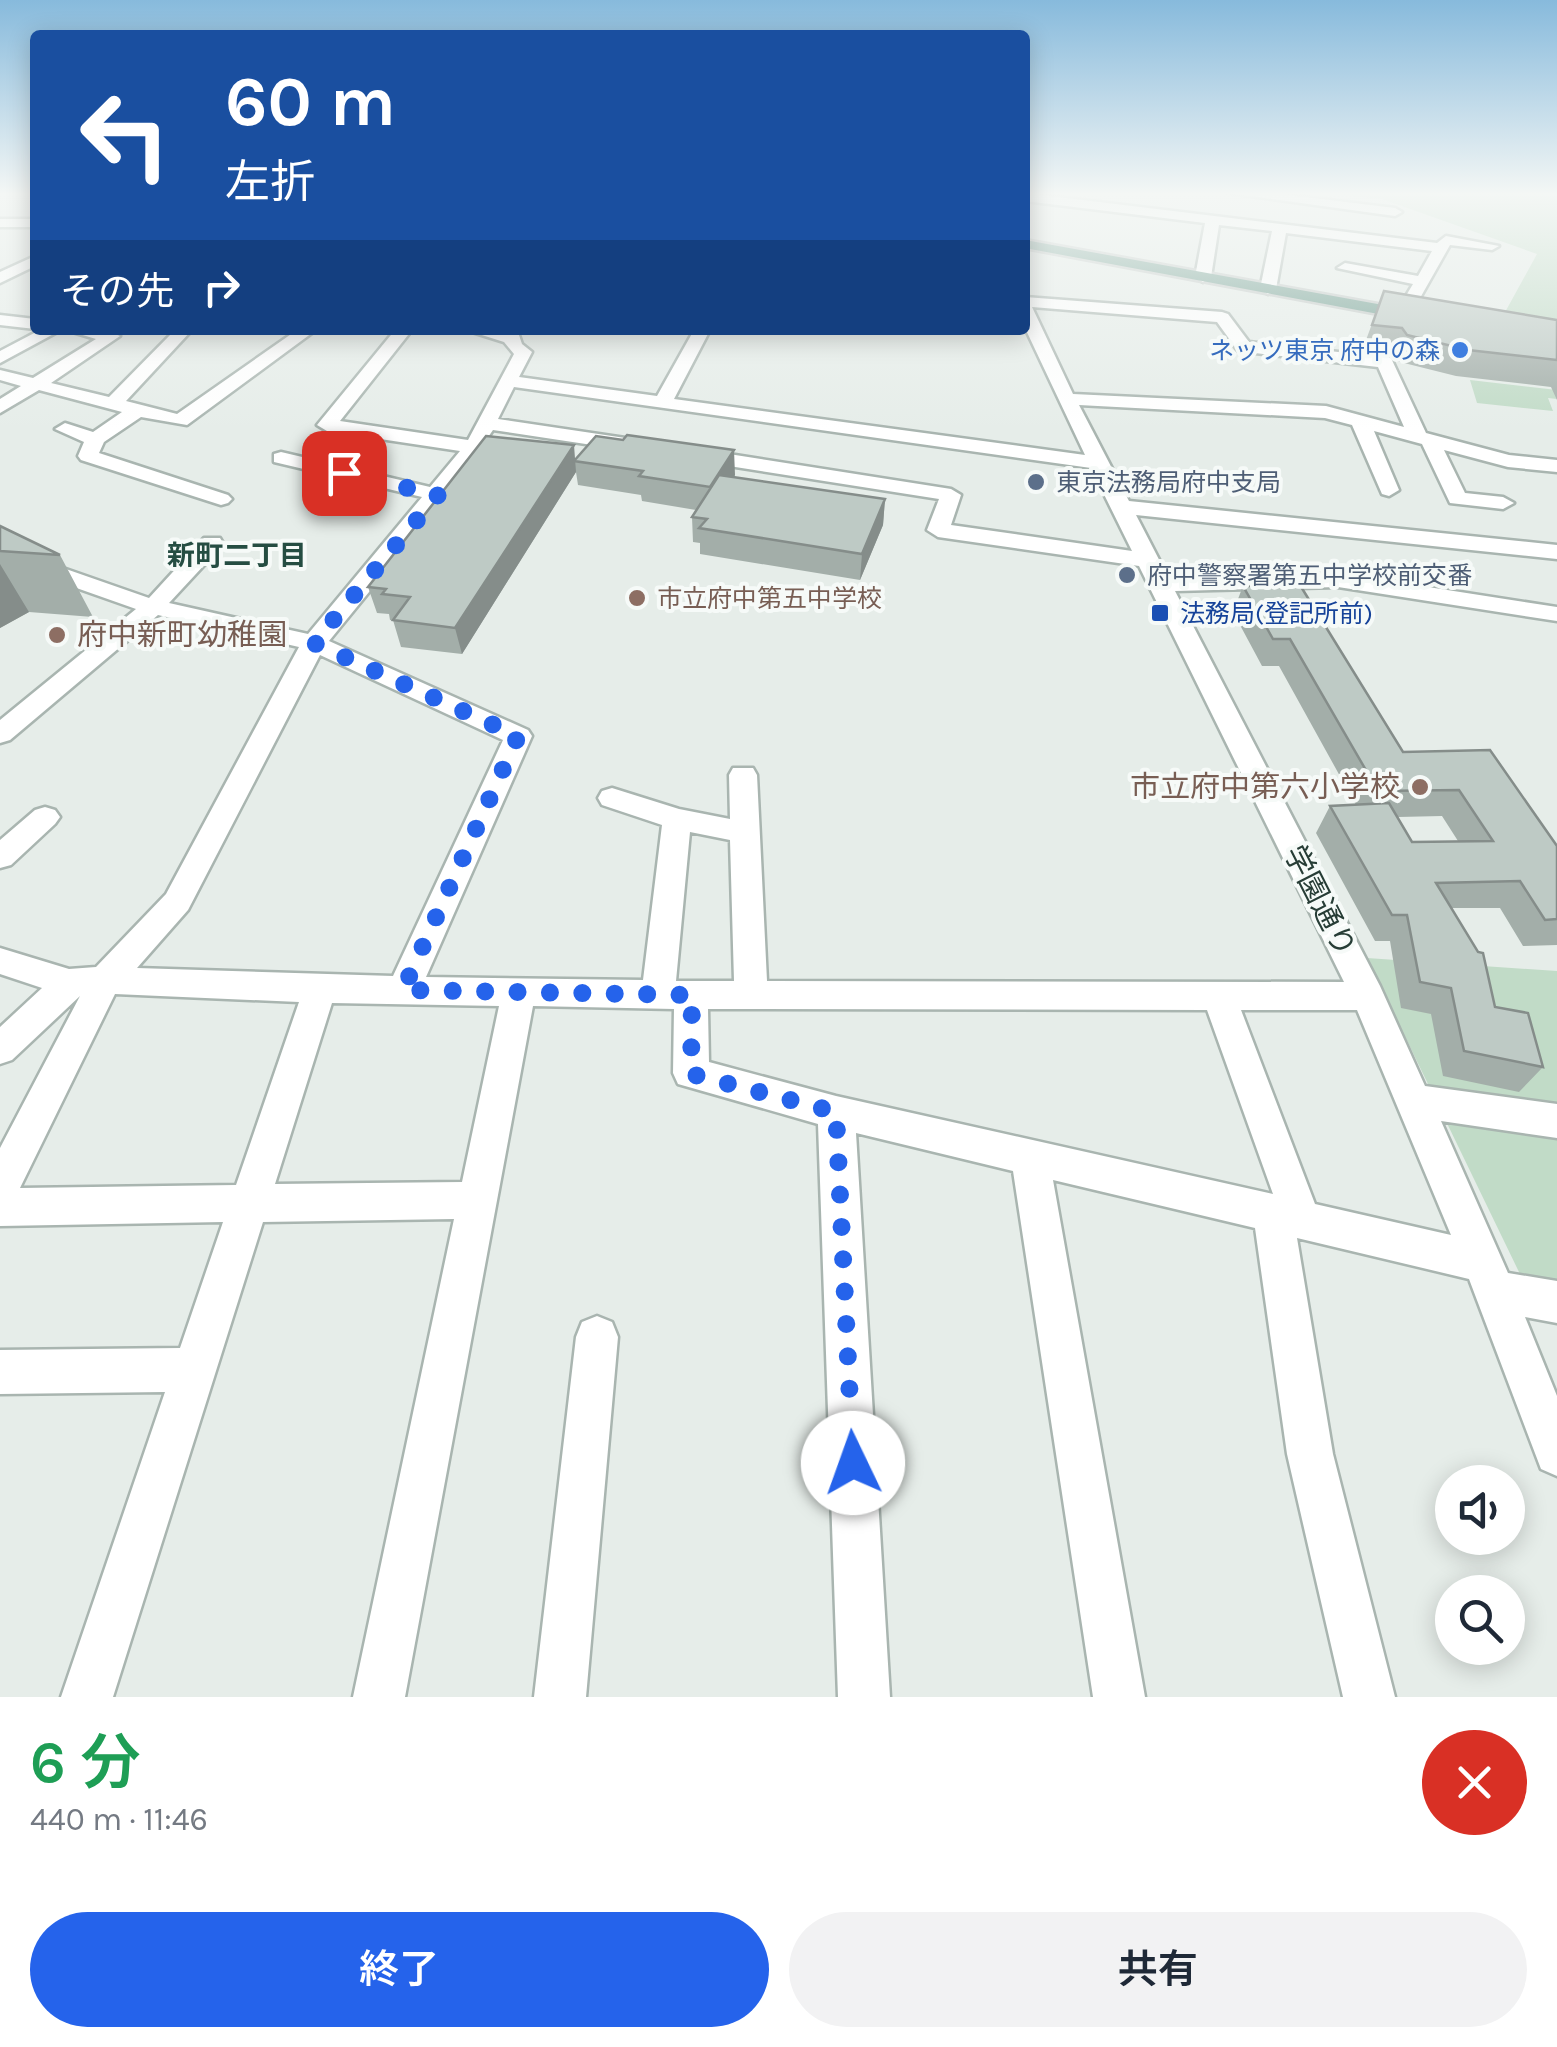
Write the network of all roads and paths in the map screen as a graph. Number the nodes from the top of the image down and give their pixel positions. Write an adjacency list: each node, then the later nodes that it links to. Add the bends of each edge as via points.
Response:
1 (1178, 272): 6 (main road)
2 (1205, 272): 6 (street)
3 (1271, 272): 8 (street)
4 (1372, 272): 7 (street)
5 (1427, 272): 7 (street)
6 (1204, 277): 8 (main road)
7 (1422, 280): 10 (street)
8 (1268, 289): 10 (main road)
9 (1030, 312): 37 (street, via 1222,317 1244,347 1385,362)
10 (1403, 314): 13 (main road)
11 (0, 320): 14 (street)
12 (1030, 320): 26 (street, 学園通り)
13 (1442, 320)
14 (30, 323)
15 (44, 335): 22 (street)
16 (104, 335): 25 (street, via 122,338)
17 (175, 335): 28 (street, via 160,344)
18 (301, 335): 30 (street, via 180,421)
19 (400, 335): 34 (street, via 328,425)
20 (509, 335): 24 (street, via 524,352)
21 (699, 335): 27 (street)
22 (0, 358)
23 (0, 375): 25 (street)
24 (507, 381): 27 (street); 34 (street)
25 (40, 384): 28 (street); 29 (street)
26 (1067, 399): 31 (street, via 1276,408); 39 (street, 学園通り)
27 (663, 402): 35 (street)
28 (113, 404): 30 (street)
29 (0, 407)
30 (138, 410): 36 (street)
31 (1360, 421): 37 (street); 42 (street)
32 (65, 429): 36 (street)
33 (768, 433): 35 (street); 39 (street); 40 (street)
34 (481, 435): 35 (street, via 666,450); 43 (street)
35 (729, 435): 40 (street)
36 (95, 439): 44 (street, via 88,456)
37 (1424, 439): 41 (street); 45 (street, via 1456,499)
38 (281, 458): 43 (street)
39 (1099, 463): 46 (street, 学園通り)
40 (819, 465): 50 (street, via 951,495 938,530)
41 (1557, 466)
42 (1389, 490)
43 (438, 495): 53 (street)
44 (221, 499)
45 (1503, 503)
46 (1122, 507): 48 (street); 50 (street, 学園通り)
47 (212, 544): 51 (street)
48 (1557, 552)
49 (0, 553): 51 (street)
50 (1154, 572): 52 (street, via 1338,580); 70 (street, 学園通り)
51 (153, 607): 53 (street); 54 (street)
52 (1557, 614)
53 (314, 643): 62 (street, via 177,902); 65 (street, via 518,736)
54 (0, 734)
55 (743, 776): 59 (street)
56 (612, 798): 58 (street)
57 (45, 817): 60 (street)
58 (677, 819): 59 (street); 67 (street)
59 (748, 833): 68 (street)
60 (0, 857)
61 (0, 962): 63 (street)
62 (104, 980): 63 (street); 64 (street); 76 (street)
63 (68, 983): 71 (street)
64 (320, 989): 65 (street); 78 (street)
65 (403, 990): 66 (street)
66 (519, 992): 67 (street); 77 (street)
67 (675, 994): 68 (street); 73 (street, via 691,1074)
68 (750, 994): 69 (street)
69 (1219, 995): 70 (street); 80 (street)
70 (1368, 996): 72 (street, 学園通り)
71 (0, 1050)
72 (1415, 1101): 74 (street); 81 (street, 学園通り)
73 (836, 1112): 75 (street); 90 (street)
74 (1557, 1122)
75 (1030, 1156): 80 (street); 91 (street)
76 (0, 1187)
77 (476, 1200): 78 (street); 88 (street)
78 (250, 1202): 79 (street); 84 (street)
79 (0, 1207)
80 (1287, 1216): 81 (street); 92 (street, via 1310,1454)
81 (1489, 1277): 82 (street); 86 (street, 学園通り)
82 (1557, 1302)
83 (597, 1337): 89 (street)
84 (194, 1370): 85 (street); 87 (street)
85 (0, 1372)
86 (1557, 1454)
87 (87, 1697)
88 (378, 1697)
89 (560, 1697)
90 (864, 1697)
91 (1119, 1697)
92 (1369, 1697)

